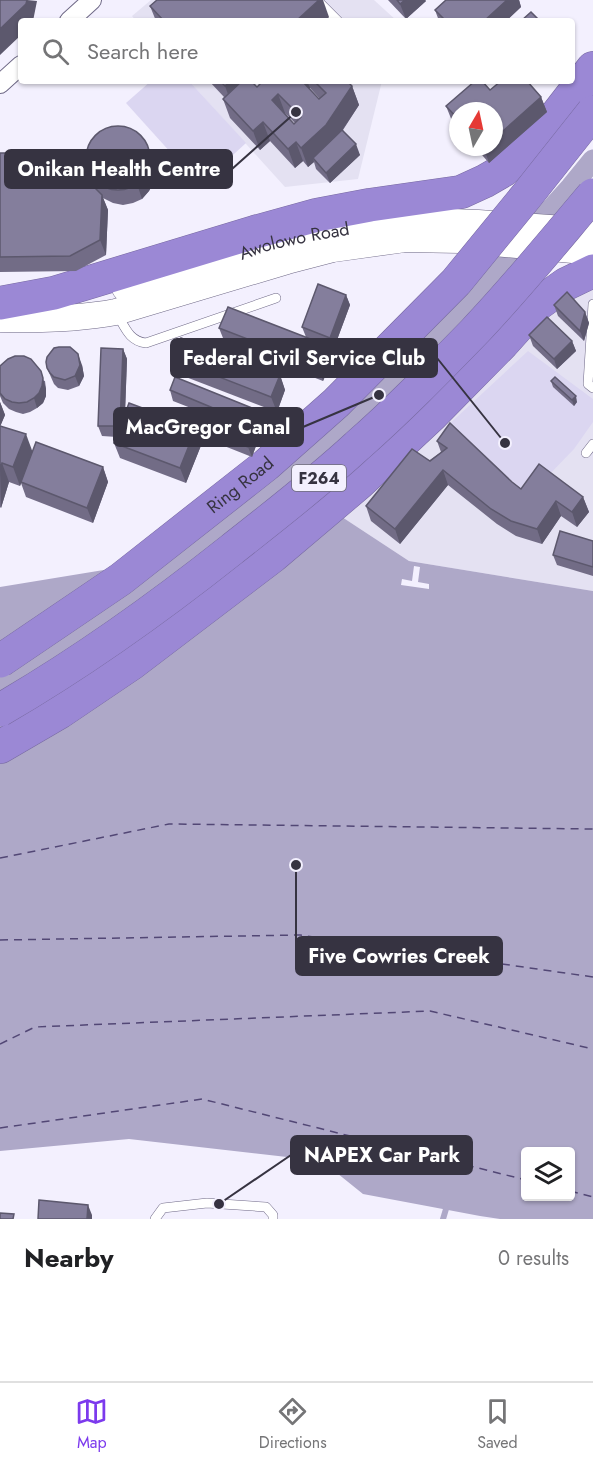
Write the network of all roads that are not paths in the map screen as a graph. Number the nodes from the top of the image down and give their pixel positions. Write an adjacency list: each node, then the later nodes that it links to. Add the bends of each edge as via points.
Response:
1 (92, 0): 3 (street)
2 (317, 0): 4 (lane)
3 (72, 18)
4 (335, 18)
5 (18, 68): 7 (street)
6 (593, 68): 13 (highway, via 541,135 504,170 461,192 328,213 54,293)
7 (0, 84)
8 (593, 112): 20 (highway, Ring Road / F264, bridge, via 456,282 336,403 266,465 121,579)
9 (593, 195): 21 (highway, F264, bridge, via 475,331 357,446 190,582 106,643)
10 (469, 231): 11 (main road, Awolowo Road, bridge); 13 (main road, Awolowo Road, via 426,221 371,225 270,244 111,293 53,304); 15 (main road, Awolowo Road, via 333,249)
11 (589, 247): 22 (highway, via 566,284 538,304 432,416 358,484 273,556 131,664)
12 (276, 298): 15 (lane, via 146,343 131,338)
13 (0, 304)
14 (593, 304): 17 (lane, via 588,384)
15 (116, 312): 16 (main road, Awolowo Road, via 89,317)
16 (0, 319)
17 (593, 388)
18 (593, 444): 19 (lane)
19 (586, 453)
20 (0, 662)
21 (0, 710)
22 (0, 747)
23 (155, 1219): 24 (lane, via 163,1208 207,1203 266,1207)
24 (273, 1219)

